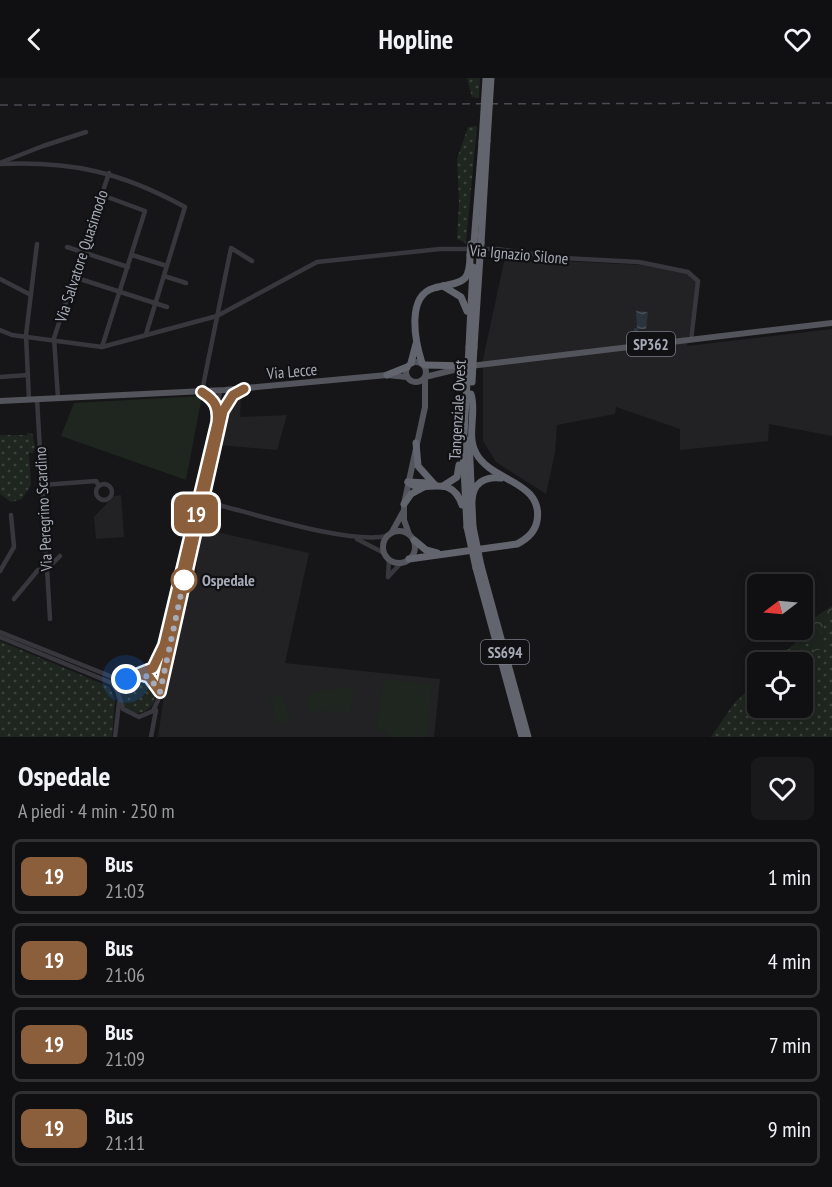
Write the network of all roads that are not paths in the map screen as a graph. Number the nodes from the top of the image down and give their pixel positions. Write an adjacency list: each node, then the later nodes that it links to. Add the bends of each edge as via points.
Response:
1 (486, 78): 4 (highway, bridge)
2 (491, 78): 4 (highway, bridge)
3 (86, 132): 5 (street)
4 (485, 142): 8 (highway); 8 (highway, via 476,222 472,225)
5 (0, 164): 6 (street, via 46,163)
6 (109, 173): 7 (street, Via Salvatore Quasimodo); 15 (street, via 128,178 184,207)
7 (102, 195): 11 (street, Via Salvatore Quasimodo); 12 (street, via 145,212)
8 (476, 243): 13 (highway, Tangenziale Ovest, bridge)
9 (37, 244): 23 (street)
10 (67, 247): 11 (street)
11 (83, 252): 16 (street); 18 (street, Via Salvatore Quasimodo)
12 (132, 255): 15 (street); 16 (street)
13 (475, 255): 21 (highway, via 465,277); 34 (highway, Tangenziale Ovest / SS694)
14 (252, 261): 26 (street, via 231,248)
15 (166, 266): 17 (street)
16 (128, 267): 22 (street)
17 (164, 276): 20 (street); 24 (street)
18 (74, 277): 22 (street); 31 (street, Via Salvatore Quasimodo)
19 (0, 279): 23 (street)
20 (186, 283)
21 (441, 286): 33 (highway, via 428,290 419,299); 34 (highway, via 464,301)
22 (120, 292): 24 (street); 35 (street)
23 (31, 295): 30 (street)
24 (155, 303): 25 (street); 29 (street)
25 (167, 307)
26 (217, 316): 29 (street); 32 (street, Via Ignazio Silone, via 317,262 440,249 497,249 639,262 688,272 698,281); 50 (street)
27 (832, 323): 32 (main road, SP362)
28 (0, 330): 30 (street)
29 (146, 334): 35 (street)
30 (26, 335): 31 (street); 41 (street)
31 (54, 338): 35 (street); 52 (street)
32 (691, 340): 39 (main road, SP362)
33 (417, 342): 36 (highway); 37 (highway)
34 (471, 346): 47 (highway, Tangenziale Ovest / SS694, bridge)
35 (102, 347)
36 (423, 364): 37 (main road); 38 (highway); 45 (main road)
37 (409, 365): 42 (highway); 44 (main road)
38 (447, 366): 39 (highway); 40 (street)
39 (470, 366): 40 (main road)
40 (439, 374): 45 (main road)
41 (28, 375): 43 (street); 54 (street)
42 (387, 375): 44 (main road, Via Lecce); 48 (main road, Via Lecce)
43 (0, 377)
44 (407, 377): 46 (main road, Via Lecce)
45 (425, 377): 46 (main road); 58 (main road)
46 (416, 382): 58 (main road)
47 (469, 382): 51 (highway, Tangenziale Ovest / SS694); 57 (highway, Tangenziale Ovest / SS694)
48 (244, 389): 49 (main road, Via Lecce); 56 (street)
49 (223, 390): 50 (main road, Via Lecce); 56 (street); 59 (street)
50 (202, 392): 52 (main road, Via Lecce); 59 (street)
51 (471, 394): 61 (highway, via 475,451 485,465); 74 (highway, Tangenziale Ovest / SS694)
52 (58, 398): 53 (main road, Via Lecce)
53 (37, 399): 54 (main road, Via Lecce); 64 (street, Via Peregrino Scardino)
54 (29, 400): 55 (main road, Via Lecce)
55 (0, 401)
56 (227, 402): 63 (street)
57 (465, 404): 67 (highway, via 459,472); 74 (highway, Tangenziale Ovest / SS694, via 463,492)
58 (425, 407): 60 (main road)
59 (218, 408): 68 (street)
60 (416, 443): 62 (main road); 66 (highway, via 418,466)
61 (505, 478): 74 (highway, via 489,477 477,485); 78 (highway, via 525,488 534,499 538,516 531,534 517,544)
62 (408, 482): 66 (highway, via 420,481); 71 (main road)
63 (206, 483): 68 (street); 69 (street)
64 (42, 485): 65 (street, via 96,481); 84 (street, Via Peregrino Scardino)
65 (99, 486)
66 (431, 486): 67 (highway); 71 (highway, via 411,495)
67 (443, 486): 74 (highway, via 459,497)
68 (201, 502): 69 (street); 70 (street); 73 (street); 90 (street, via 160,656 148,671)
69 (215, 502): 70 (street)
70 (219, 507): 73 (street, via 204,514); 75 (street)
71 (404, 508): 76 (main road); 77 (main road)
72 (11, 515): 85 (street, via 14,547)
73 (197, 523): 92 (street)
74 (471, 526): 83 (highway, Tangenziale Ovest / SS694, bridge)
75 (346, 535): 76 (street, via 375,539); 80 (street)
76 (389, 535): 77 (main road, via 401,531); 80 (main road, via 383,544)
77 (411, 537): 78 (highway, via 426,550); 81 (main road, via 414,552)
78 (445, 553): 81 (highway)
79 (60, 556): 84 (street)
80 (386, 556): 82 (main road); 82 (street, via 388,577)
81 (409, 559): 82 (main road)
82 (401, 563)
83 (478, 567): 98 (highway, Tangenziale Ovest / SS694); 99 (highway, Tangenziale Ovest / SS694)
84 (46, 569): 86 (street, via 38,570); 87 (street, Via Peregrino Scardino)
85 (0, 571)
86 (14, 599)
87 (50, 619)
88 (0, 632): 91 (street)
89 (0, 638): 93 (street, via 112,683)
90 (138, 674): 91 (street); 92 (street, via 149,677)
91 (126, 679): 93 (street)
92 (160, 692): 95 (street)
93 (118, 693): 94 (street)
94 (119, 703): 95 (street, via 127,713 139,717); 96 (street)
95 (156, 708): 97 (street)
96 (115, 737)
97 (151, 737)
98 (522, 737)
99 (528, 737)

